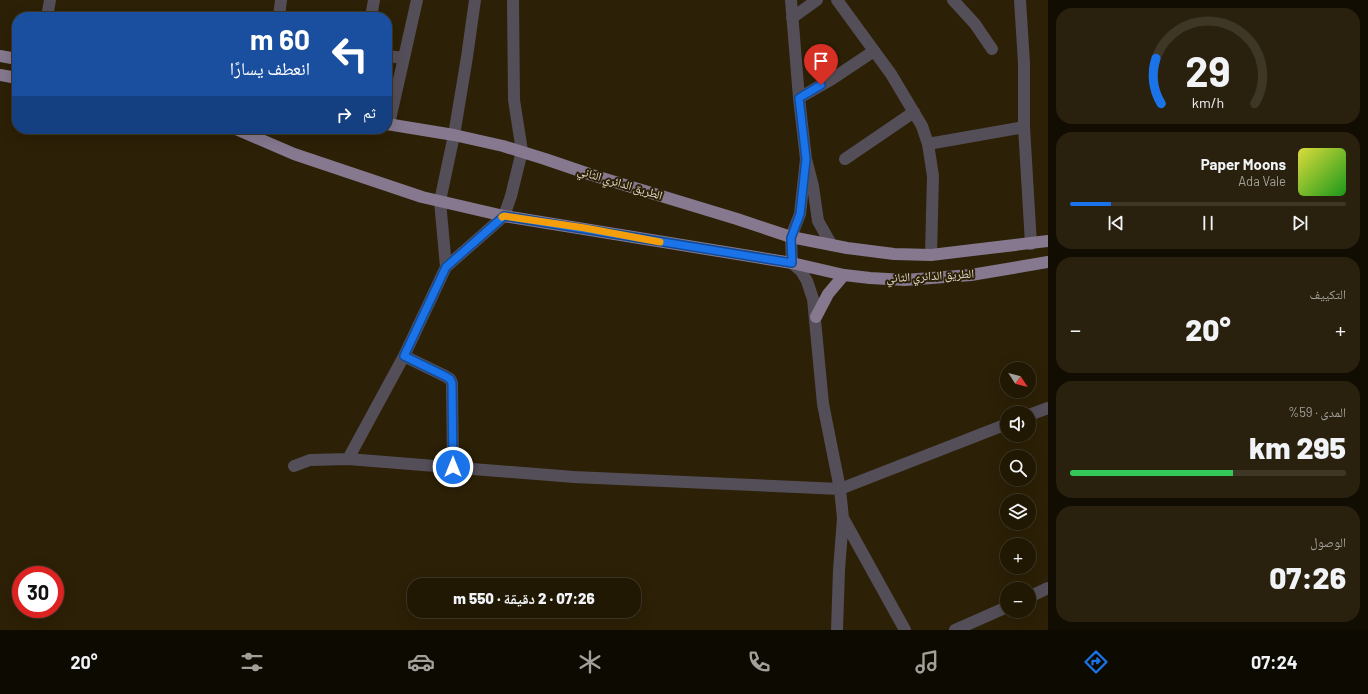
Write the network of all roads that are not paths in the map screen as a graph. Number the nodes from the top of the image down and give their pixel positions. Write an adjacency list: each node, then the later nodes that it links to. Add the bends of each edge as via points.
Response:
1 (50, 0): 12 (street)
2 (280, 0): 13 (street)
3 (374, 0): 14 (street)
4 (417, 0): 21 (street)
5 (475, 0): 30 (street)
6 (513, 0): 32 (street, via 514,100)
7 (791, 0): 15 (street)
8 (817, 0): 15 (street)
9 (838, 0): 17 (street)
10 (953, 0): 16 (street, via 975,24)
11 (1020, 0): 28 (street, via 1024,63)
12 (48, 12)
13 (279, 12)
14 (372, 12)
15 (792, 18): 24 (street)
16 (992, 49)
17 (874, 51): 24 (street); 26 (street)
18 (0, 56): 20 (main road)
19 (392, 57): 21 (street)
20 (12, 58)
21 (404, 58): 25 (street)
22 (0, 75): 23 (main road)
23 (12, 77)
24 (799, 98): 33 (street)
25 (392, 108)
26 (914, 112): 31 (street); 34 (street)
27 (392, 125): 30 (main road, الطريق الدائري الثاني)
28 (1024, 127): 31 (street); 40 (street)
29 (248, 134): 35 (main road, via 307,159 422,197)
30 (454, 135): 32 (main road, الطريق الدائري الثاني); 35 (street)
31 (928, 144): 41 (street, via 933,176)
32 (522, 151): 36 (street); 37 (main road, الطريق الدائري الثاني, via 592,176 737,219)
33 (806, 159): 37 (street, via 800,214); 39 (street, via 818,221)
34 (846, 159)
35 (440, 200): 36 (main road, الطريق الدائري الثاني); 44 (street)
36 (504, 216): 43 (main road, الطريق الدائري الثاني); 44 (street)
37 (791, 238): 39 (main road, الطريق الدائري الثاني); 43 (street)
38 (1048, 241): 40 (main road, الطريق الدائري الثاني)
39 (831, 244): 41 (main road, الطريق الدائري الثاني, via 868,252)
40 (1031, 244): 41 (main road, الطريق الدائري الثاني)
41 (931, 255)
42 (1048, 262): 45 (main road, الطريق الدائري الثاني, via 971,276 906,280)
43 (792, 263): 45 (main road, الطريق الدائري الثاني); 46 (street, via 807,281 814,299)
44 (446, 267): 47 (street)
45 (844, 275): 46 (main road, via 828,294)
46 (816, 317): 54 (street, via 823,404)
47 (404, 356): 51 (street); 53 (street, via 445,376 452,383)
48 (1048, 408): 49 (street)
49 (1036, 412)
50 (1000, 427): 54 (street)
51 (348, 459): 52 (street, via 310,460); 53 (street)
52 (294, 466)
53 (453, 467): 54 (street, via 574,477)
54 (840, 489): 55 (street)
55 (843, 518): 59 (street); 60 (street)
56 (1048, 588): 57 (street)
57 (1036, 594)
58 (1000, 610): 61 (street)
59 (837, 630)
60 (905, 630)
61 (955, 630)

